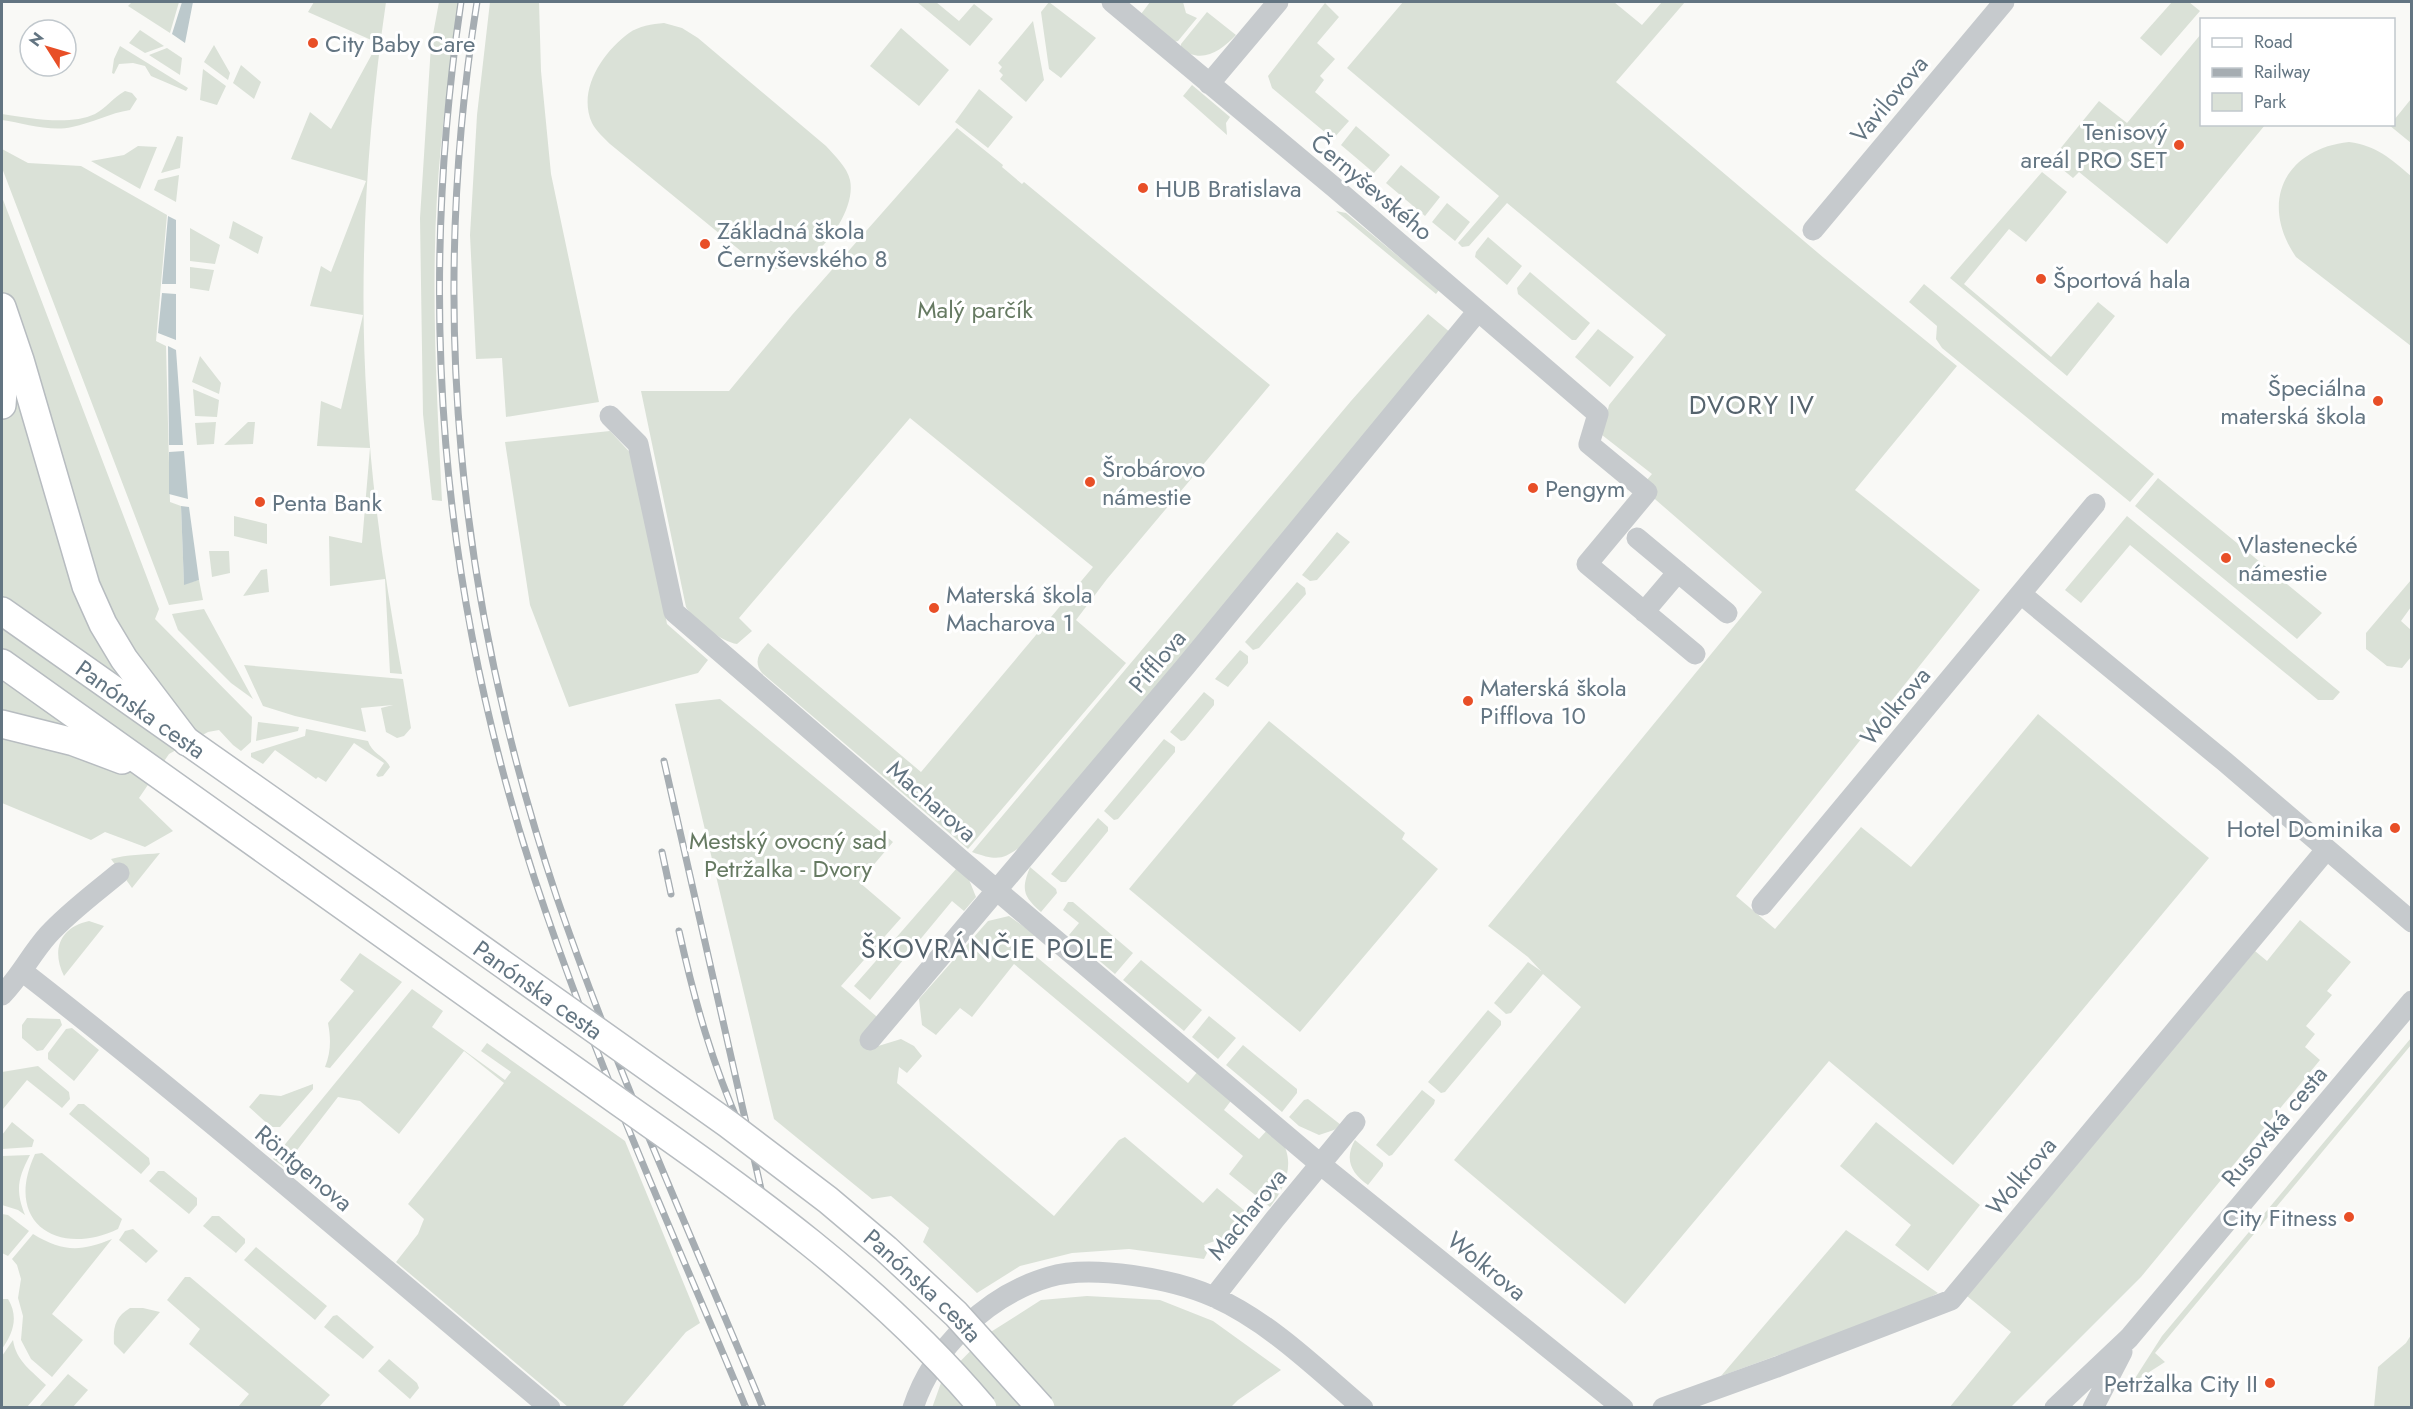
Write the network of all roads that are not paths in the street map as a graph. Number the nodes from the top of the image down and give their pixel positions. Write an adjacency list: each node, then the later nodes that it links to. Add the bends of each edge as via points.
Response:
1 (1112, 2): 4 (street, Černyševského)
2 (1278, 2): 4 (street)
3 (2004, 2): 5 (street, Vavilovova)
4 (1209, 84): 7 (street, Černyševského)
5 (1813, 230)
6 (2, 307): 21 (main road, via 86,586 124,659)
7 (1478, 311): 16 (street, Černyševského, via 1598,414 1589,444 1647,492 1587,564); 25 (street, Pifflova)
8 (2, 353): 9 (main road)
9 (2, 405)
10 (610, 416): 25 (street, Macharova, via 638,444 674,612)
11 (2095, 504): 14 (street, Wolkrova)
12 (1636, 538): 13 (street)
13 (1678, 572): 16 (street); 17 (street)
14 (2021, 594): 23 (street); 26 (street, Wolkrova)
15 (2, 611): 21 (main road, Panónska cesta)
16 (1644, 612): 18 (street)
17 (1727, 613)
18 (1695, 654)
19 (2, 663): 22 (main road, Panónska cesta)
20 (2, 724): 22 (main road, via 74,742)
21 (188, 742): 39 (main road, Panónska cesta, bridge, via 795,1173 908,1268)
22 (157, 774): 38 (main road, Panónska cesta, bridge, via 795,1229 896,1315)
23 (2326, 850): 27 (street); 42 (street, Wolkrova, via 1950,1300)
24 (119, 873): 28 (street, via 47,936)
25 (998, 890): 31 (street, Pifflova); 33 (street, Macharova)
26 (1762, 905)
27 (2412, 922)
28 (22, 971): 29 (street); 36 (street, Röntgenova)
29 (2, 995)
30 (2412, 1001): 35 (street, Rusovská cesta)
31 (870, 1040)
32 (1355, 1122): 33 (street, Macharova)
33 (1320, 1164): 34 (street, Macharova); 41 (street, Wolkrova)
34 (1214, 1297): 37 (street, via 1173,1282 1111,1274 1051,1276 984,1310 947,1345); 40 (street, via 1250,1317)
35 (2129, 1338): 43 (street, Rusovská cesta); 44 (street, Rusovská cesta)
36 (550, 1407)
37 (913, 1407)
38 (983, 1407)
39 (1041, 1407)
40 (1363, 1407)
41 (1623, 1407)
42 (1663, 1407)
43 (2055, 1407)
44 (2093, 1407)

